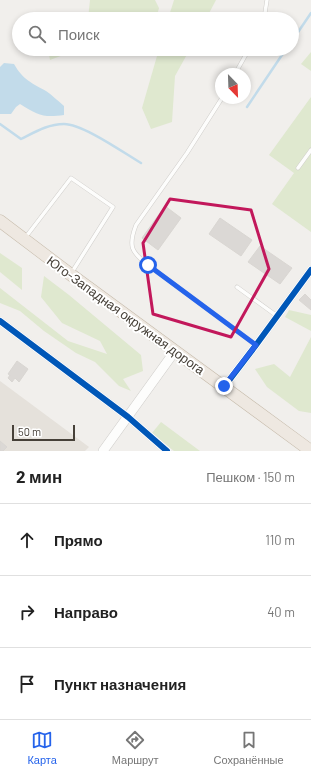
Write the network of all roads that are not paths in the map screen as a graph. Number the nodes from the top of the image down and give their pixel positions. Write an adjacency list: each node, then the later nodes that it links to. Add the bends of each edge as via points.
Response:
1 (268, 0): 2 (lane)
2 (265, 12)
3 (245, 56): 4 (lane)
4 (238, 68)
5 (218, 104): 15 (lane, via 136,225 132,238 133,249 138,258)
6 (311, 150): 7 (lane)
7 (298, 168)
8 (0, 221): 9 (highway, Юго-Западная окружная дорога)
9 (24, 240): 11 (highway, Юго-Западная окружная дорога); 11 (lane, via 71,178 113,207)
10 (311, 270): 13 (street)
11 (70, 274): 16 (highway, Юго-Западная окружная дорога)
12 (237, 287): 13 (lane)
13 (276, 316): 15 (street)
14 (0, 321): 18 (street)
15 (256, 345): 17 (street)
16 (175, 351): 17 (highway, Юго-Западная окружная дорога); 18 (street)
17 (224, 386): 21 (highway, Юго-Западная окружная дорога)
18 (128, 417): 19 (street); 20 (street)
19 (103, 451)
20 (167, 451)
21 (311, 451)

